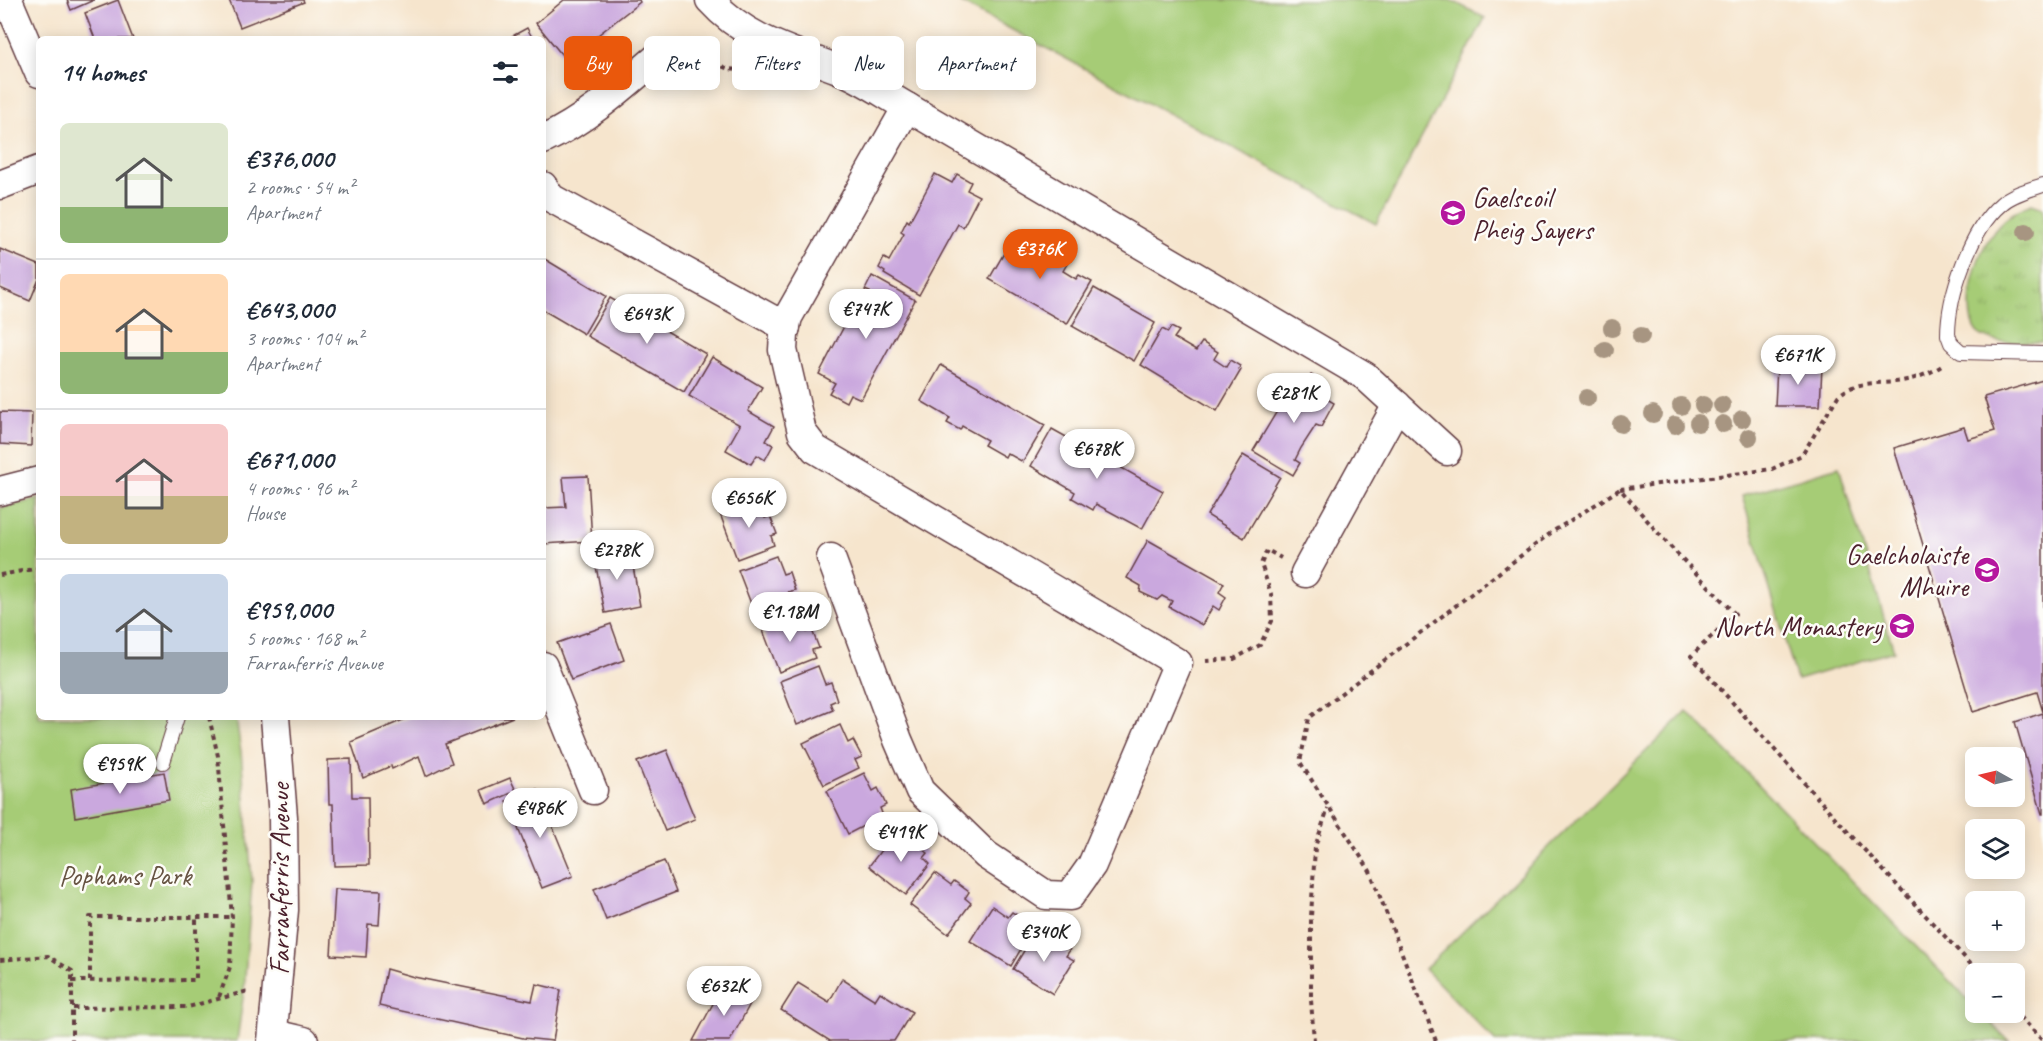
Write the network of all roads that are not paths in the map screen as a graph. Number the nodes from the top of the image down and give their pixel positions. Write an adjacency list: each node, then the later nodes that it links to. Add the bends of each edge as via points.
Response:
1 (8, 0): 3 (street)
2 (710, 0): 5 (street, via 743,30 788,52 840,70)
3 (36, 66)
4 (644, 68): 6 (street, via 567,129)
5 (907, 107): 11 (street, via 788,316); 13 (street, via 1365,376)
6 (546, 139)
7 (36, 171): 8 (street)
8 (0, 185)
9 (2043, 185): 12 (lane, via 2001,204 1988,218 1973,241 1958,278 1948,327 1951,343 1961,352)
10 (546, 191): 11 (street, via 550,198)
11 (786, 327): 17 (street, via 783,350 802,432 815,449 1178,663 1092,865 1070,896 1046,896 986,855 920,791)
12 (2043, 354)
13 (1397, 405): 14 (street); 18 (street)
14 (1447, 451)
15 (36, 482): 16 (street)
16 (0, 491)
17 (831, 558)
18 (1305, 573)
19 (546, 673): 23 (street)
20 (176, 720): 22 (lane)
21 (280, 720): 24 (street, Farranferris Avenue, via 284,910)
22 (163, 762)
23 (593, 790)
24 (273, 1038): 25 (street)
25 (304, 1041)

